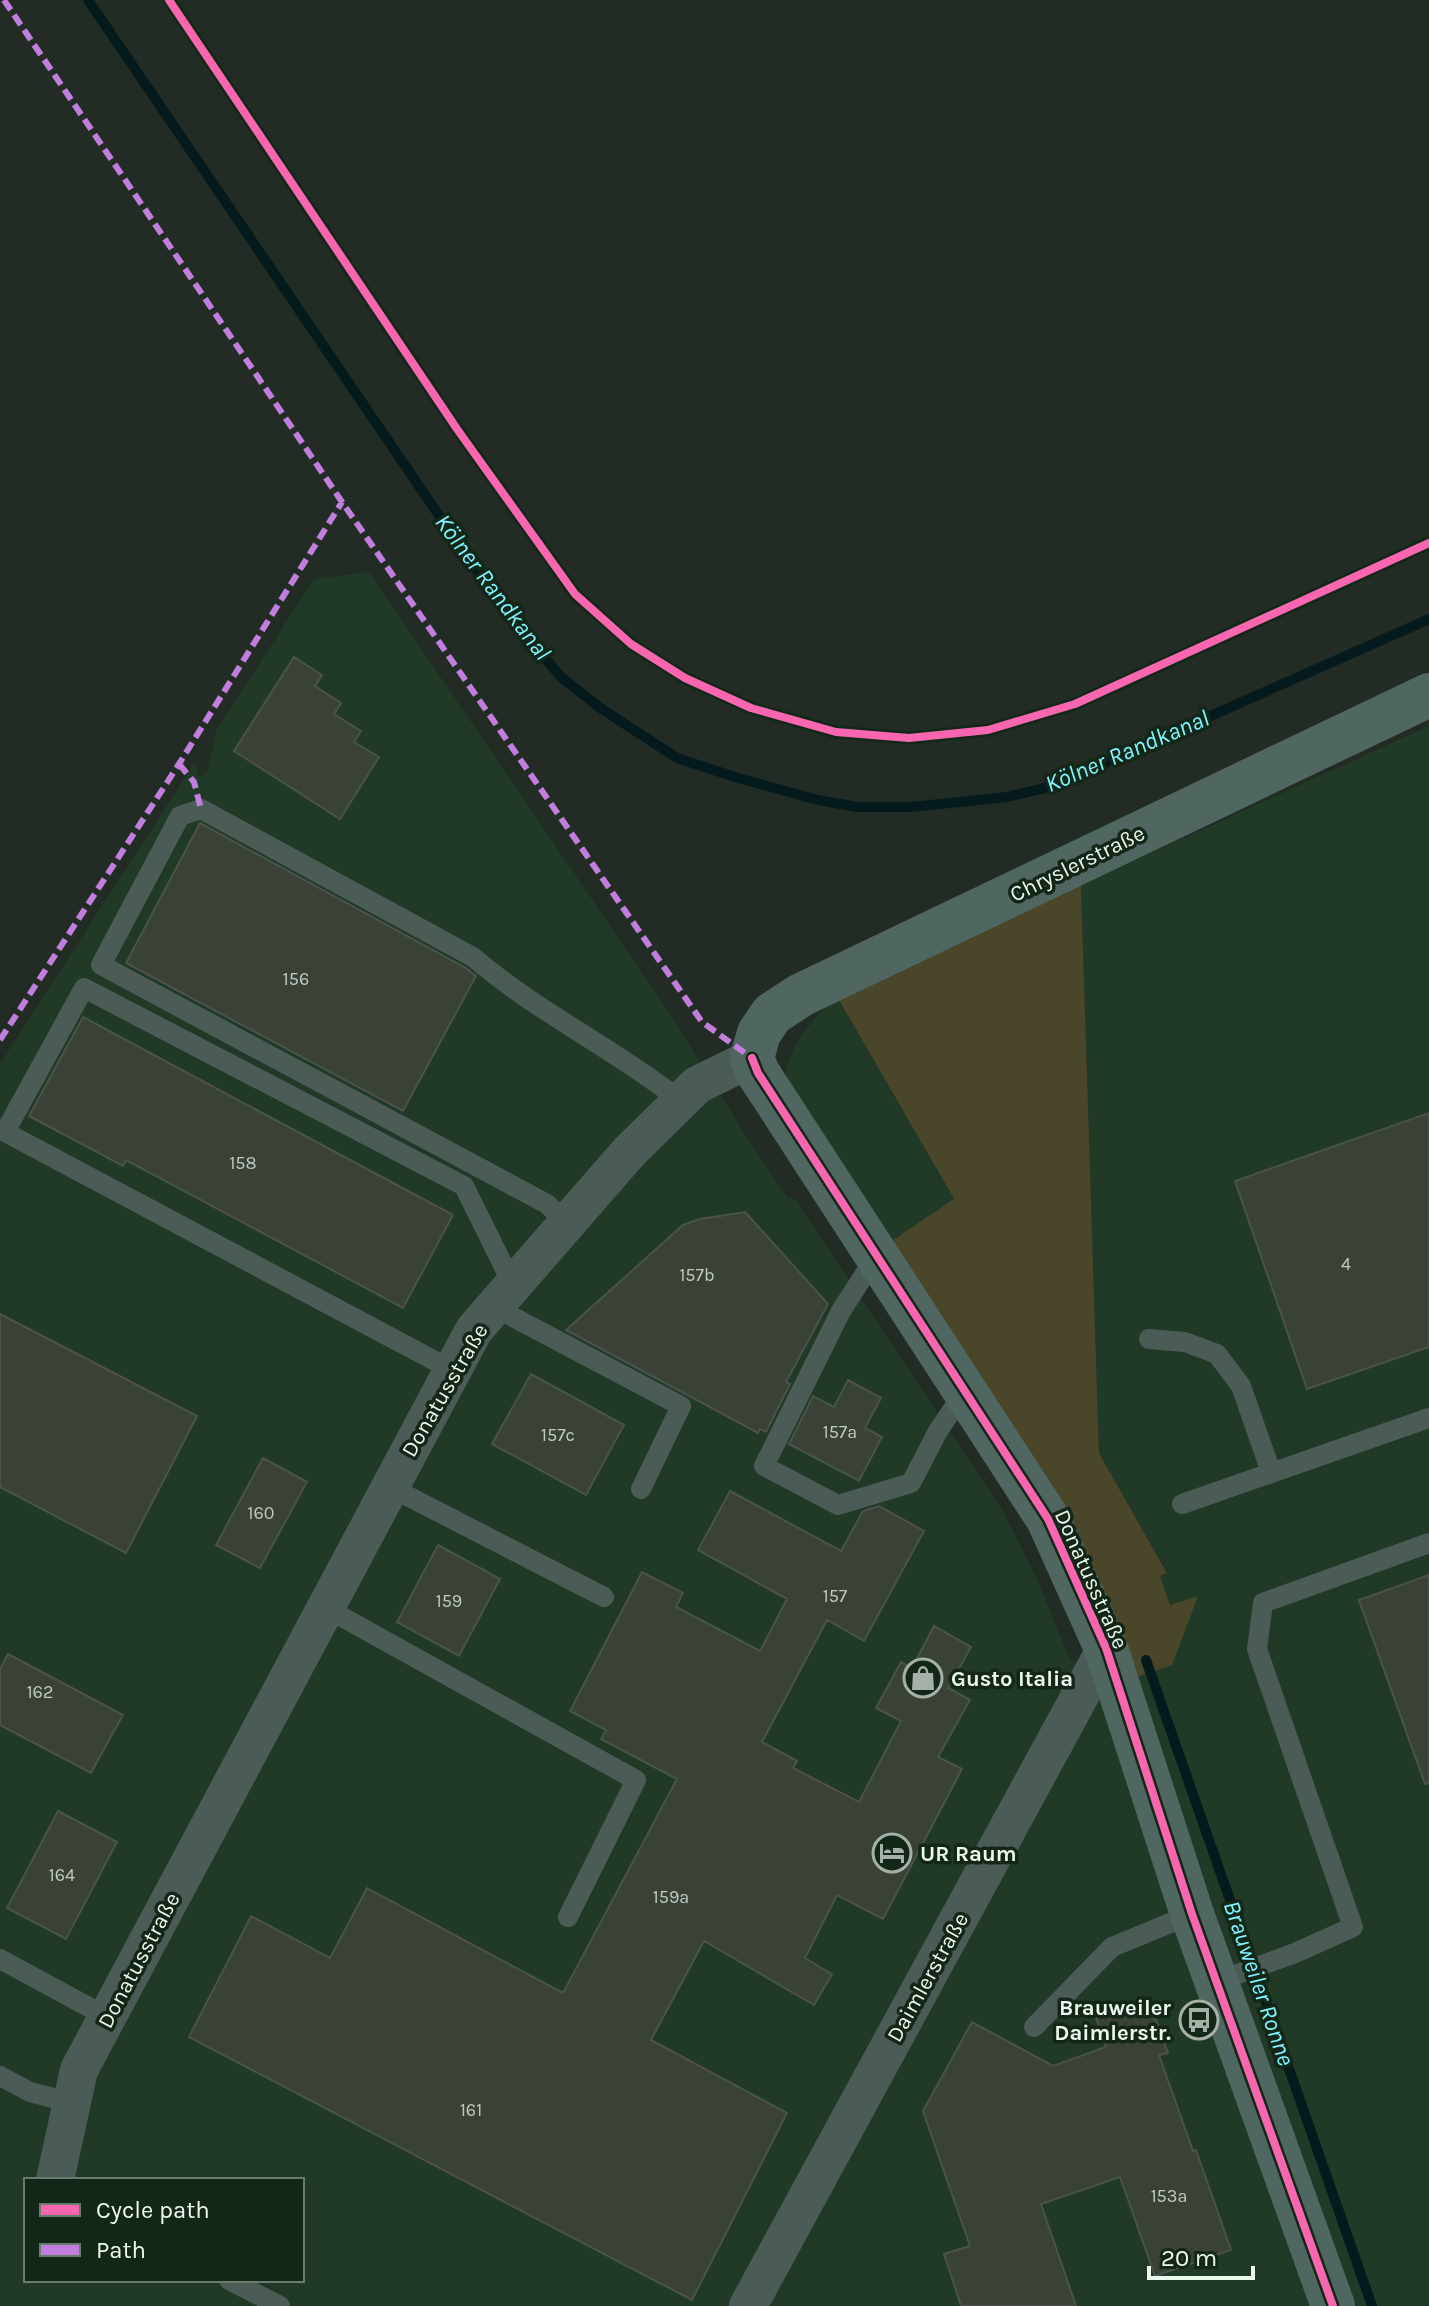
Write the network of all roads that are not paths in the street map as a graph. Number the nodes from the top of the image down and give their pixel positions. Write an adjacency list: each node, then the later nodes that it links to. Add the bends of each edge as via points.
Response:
1 (1429, 695): 2 (street, Chryslerstraße, via 801,995 772,1014)
2 (752, 1058): 3 (street, Donatusstraße, via 697,1085); 5 (street, Donatusstraße)
3 (681, 1101): 4 (street, Donatusstraße); 4 (lane, via 473,957 201,809 180,816 101,965 547,1204)
4 (567, 1223): 6 (street, Donatusstraße)
5 (877, 1255): 9 (street, Donatusstraße); 9 (lane, via 841,1311 764,1466 838,1505 911,1483)
6 (504, 1296): 8 (street, Donatusstraße, via 474,1330); 8 (lane, via 464,1186 84,988 5,1132); 13 (lane, via 681,1406)
7 (1149, 1339): 11 (lane, via 1185,1342 1217,1354 1241,1386)
8 (452, 1370): 12 (street, Donatusstraße)
9 (965, 1391): 18 (street, Donatusstraße, via 1048,1519)
10 (1429, 1418): 11 (lane)
11 (1271, 1472): 14 (lane)
12 (390, 1487): 16 (lane); 17 (street, Donatusstraße)
13 (641, 1489)
14 (1182, 1504)
15 (1429, 1543): 22 (lane, via 1263,1603 1257,1649 1353,1927)
16 (604, 1597)
17 (326, 1608): 20 (lane, via 636,1780); 23 (street, Donatusstraße)
18 (1106, 1648): 19 (street, Donatusstraße); 30 (street, Daimlerstraße)
19 (1192, 1914): 22 (street, Donatusstraße); 24 (lane, via 1112,1947)
20 (568, 1917)
21 (0, 1959): 23 (lane)
22 (1232, 1976): 31 (street, Donatusstraße)
23 (107, 2017): 26 (street, Donatusstraße, via 79,2070)
24 (1034, 2027)
25 (0, 2076): 26 (lane, via 30,2092)
26 (72, 2103): 27 (street, Donatusstraße)
27 (55, 2178)
28 (233, 2282): 29 (lane)
29 (280, 2306)
30 (748, 2306)
31 (1333, 2306)

